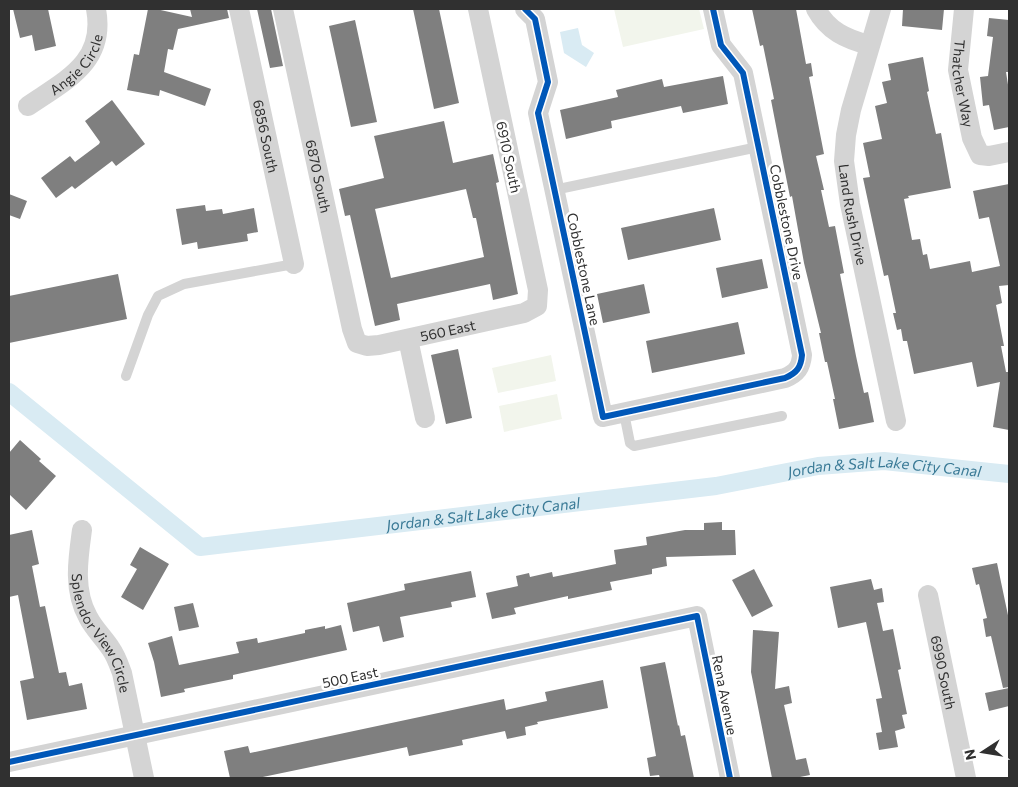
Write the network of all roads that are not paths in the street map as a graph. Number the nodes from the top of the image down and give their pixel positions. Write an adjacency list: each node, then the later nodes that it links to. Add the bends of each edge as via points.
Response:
1 (96, 9): 11 (street, Angie Circle, via 98,29 95,46 87,60 74,74)
2 (239, 9): 15 (street, 6856 South)
3 (283, 9): 18 (street, 6870 South)
4 (478, 9): 16 (street, 6910 South, via 538,290)
5 (525, 9): 14 (street, Cobblestone Lane, via 534,19 548,82 538,113)
6 (713, 9): 12 (street, Cobblestone Drive, via 721,45 743,73)
7 (816, 9): 10 (street, via 838,34)
8 (880, 9): 10 (street, Land Rush Drive)
9 (964, 9): 13 (street, Thatcher Way, via 958,70 972,138 980,155)
10 (869, 45): 24 (street, Land Rush Drive, via 846,135 845,168)
11 (28, 106)
12 (758, 147): 14 (lane); 20 (street, Cobblestone Drive, via 802,354 801,362 798,370 785,378)
13 (1009, 152)
14 (554, 190): 21 (street, Cobblestone Lane, via 603,417)
15 (294, 264): 19 (lane, via 184,284 158,296)
16 (537, 306): 17 (street, 560 East, via 524,313)
17 (408, 339): 18 (street, 560 East, via 367,346); 23 (street)
18 (357, 343)
19 (126, 376)
20 (723, 391): 21 (street, Cobblestone Lane)
21 (624, 413): 22 (lane, via 630,443 634,446)
22 (782, 416)
23 (425, 418)
24 (896, 421)
25 (82, 530): 28 (street, Splendor View Circle, via 77,568 82,602 88,618 117,660)
26 (928, 596): 32 (street, 6990 South)
27 (697, 616): 28 (street, 500 East); 31 (street, Rena Avenue)
28 (135, 736): 29 (street, 500 East); 30 (street, Splendor View Circle)
29 (9, 762)
30 (144, 778)
31 (730, 778)
32 (966, 778)

